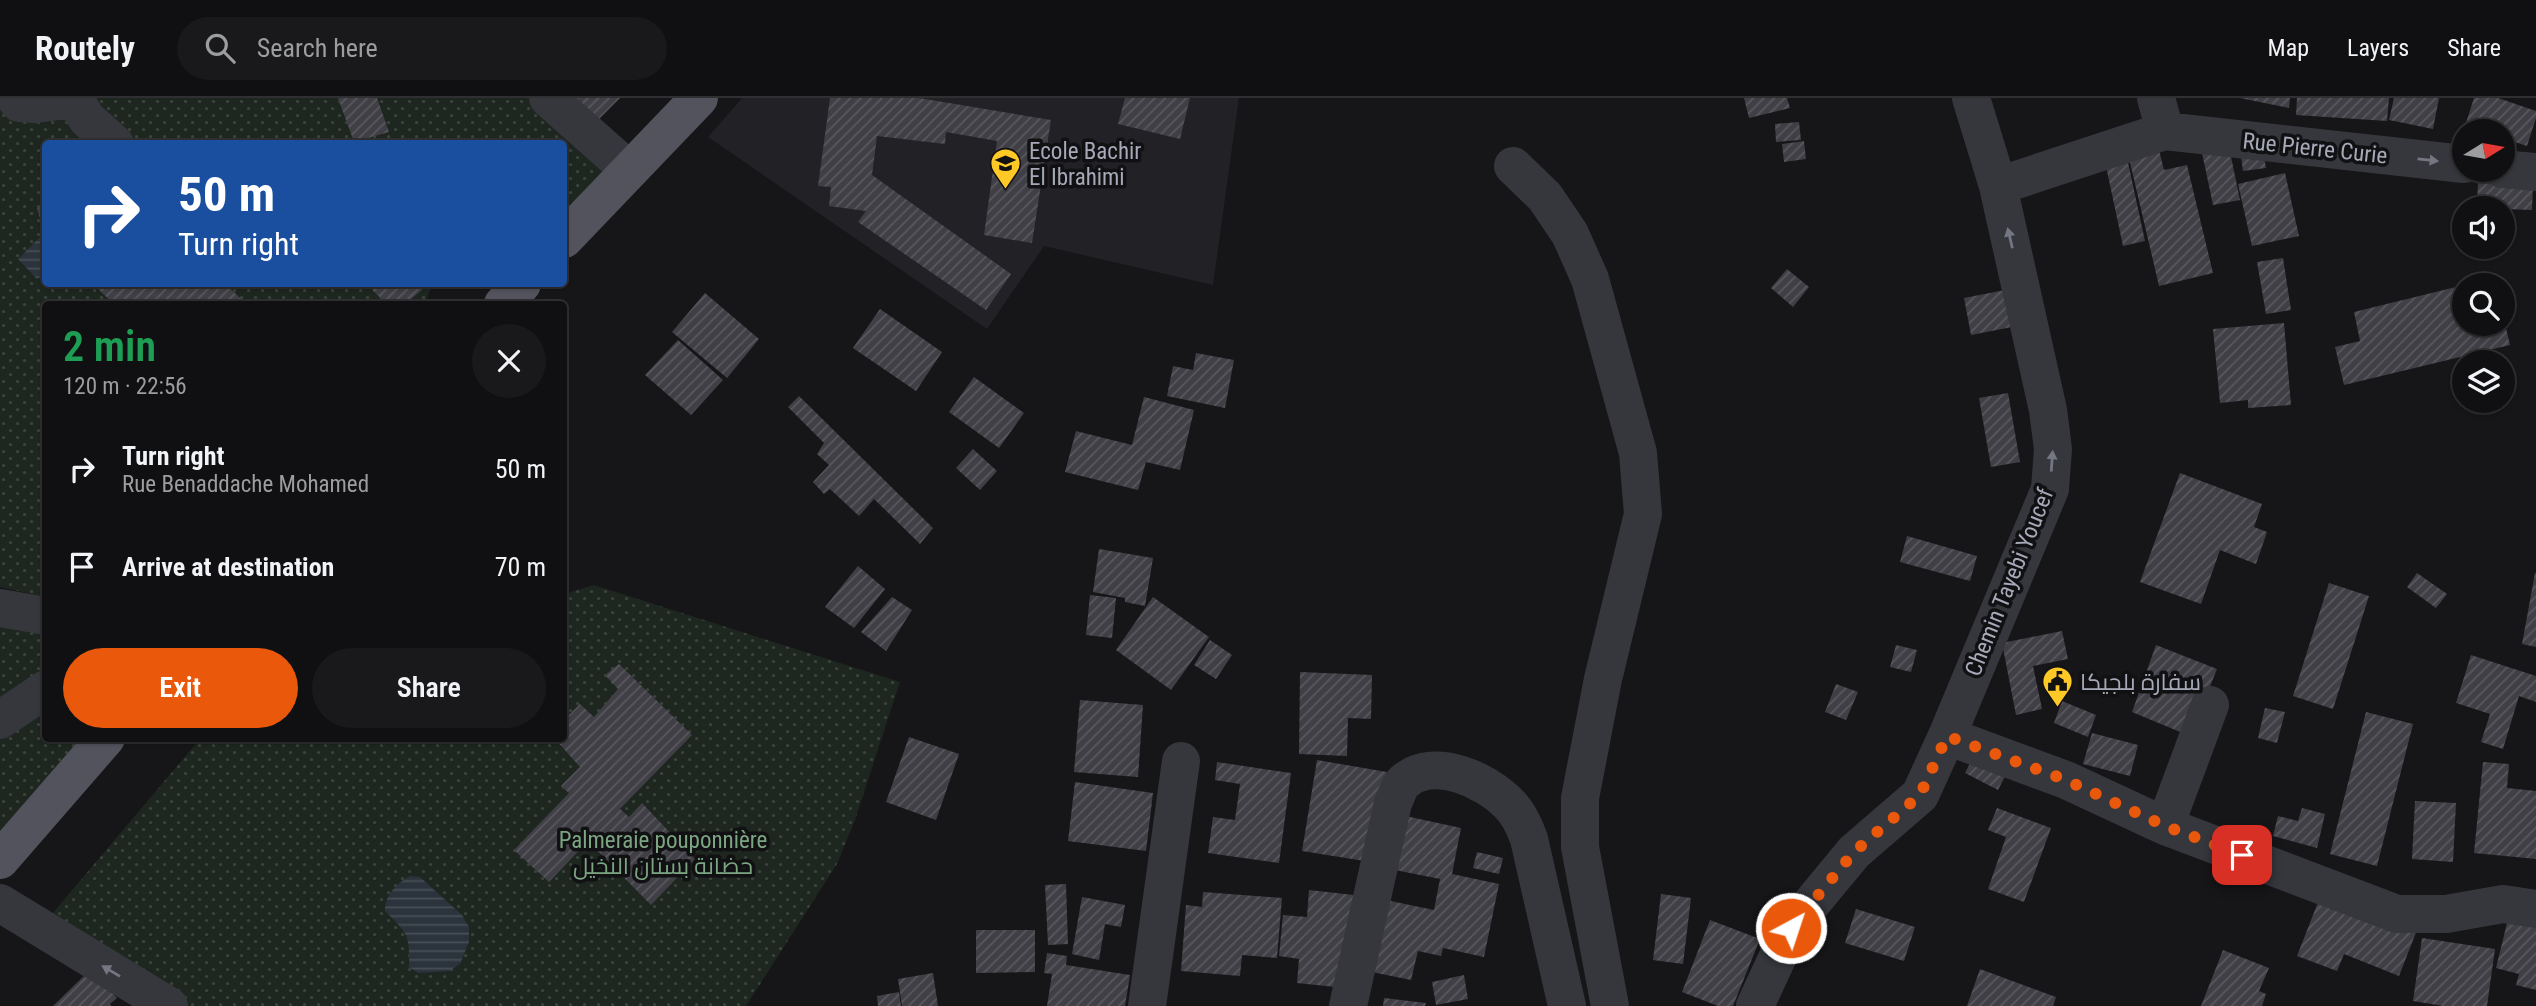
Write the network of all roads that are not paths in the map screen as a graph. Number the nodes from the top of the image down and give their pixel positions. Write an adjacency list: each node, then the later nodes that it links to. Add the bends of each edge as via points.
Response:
1 (548, 98): 10 (street)
2 (699, 98): 10 (main road)
3 (1972, 98): 13 (street, Chemin Tayebi Youcef)
4 (75, 99): 5 (street); 7 (street)
5 (11, 102)
6 (2160, 115): 8 (street, Rue Pierre Curie, one-way to 8); 13 (street)
7 (111, 140)
8 (2452, 162)
9 (1513, 166): 31 (street, via 1545,197 1570,234 1590,279 1638,453 1643,514 1580,798 1580,846)
10 (628, 169): 14 (main road)
11 (2515, 170): 12 (street)
12 (2536, 172)
13 (1998, 186): 20 (street, Chemin Tayebi Youcef, one-way to 13, via 2050,489 2053,449 2048,410)
14 (567, 236)
15 (0, 608): 16 (street)
16 (42, 615)
17 (42, 692): 19 (street)
18 (2210, 705): 23 (street)
19 (0, 720)
20 (1947, 736): 23 (street, via 2066,780); 32 (street, Chemin Tayebi Youcef, via 1920,795 1854,852 1791,928)
21 (103, 742): 24 (main road)
22 (1181, 761): 28 (street)
23 (2165, 826): 26 (street, via 2397,914 2446,914 2503,904)
24 (0, 860)
25 (0, 903): 27 (street, one-way to 25)
26 (2536, 909)
27 (169, 1006)
28 (1147, 1006)
29 (1348, 1006): 30 (street, via 1393,803 1407,779 1437,771 1452,772 1490,789 1521,819 1530,839)
30 (1567, 1006)
31 (1610, 1006)
32 (1755, 1006)

